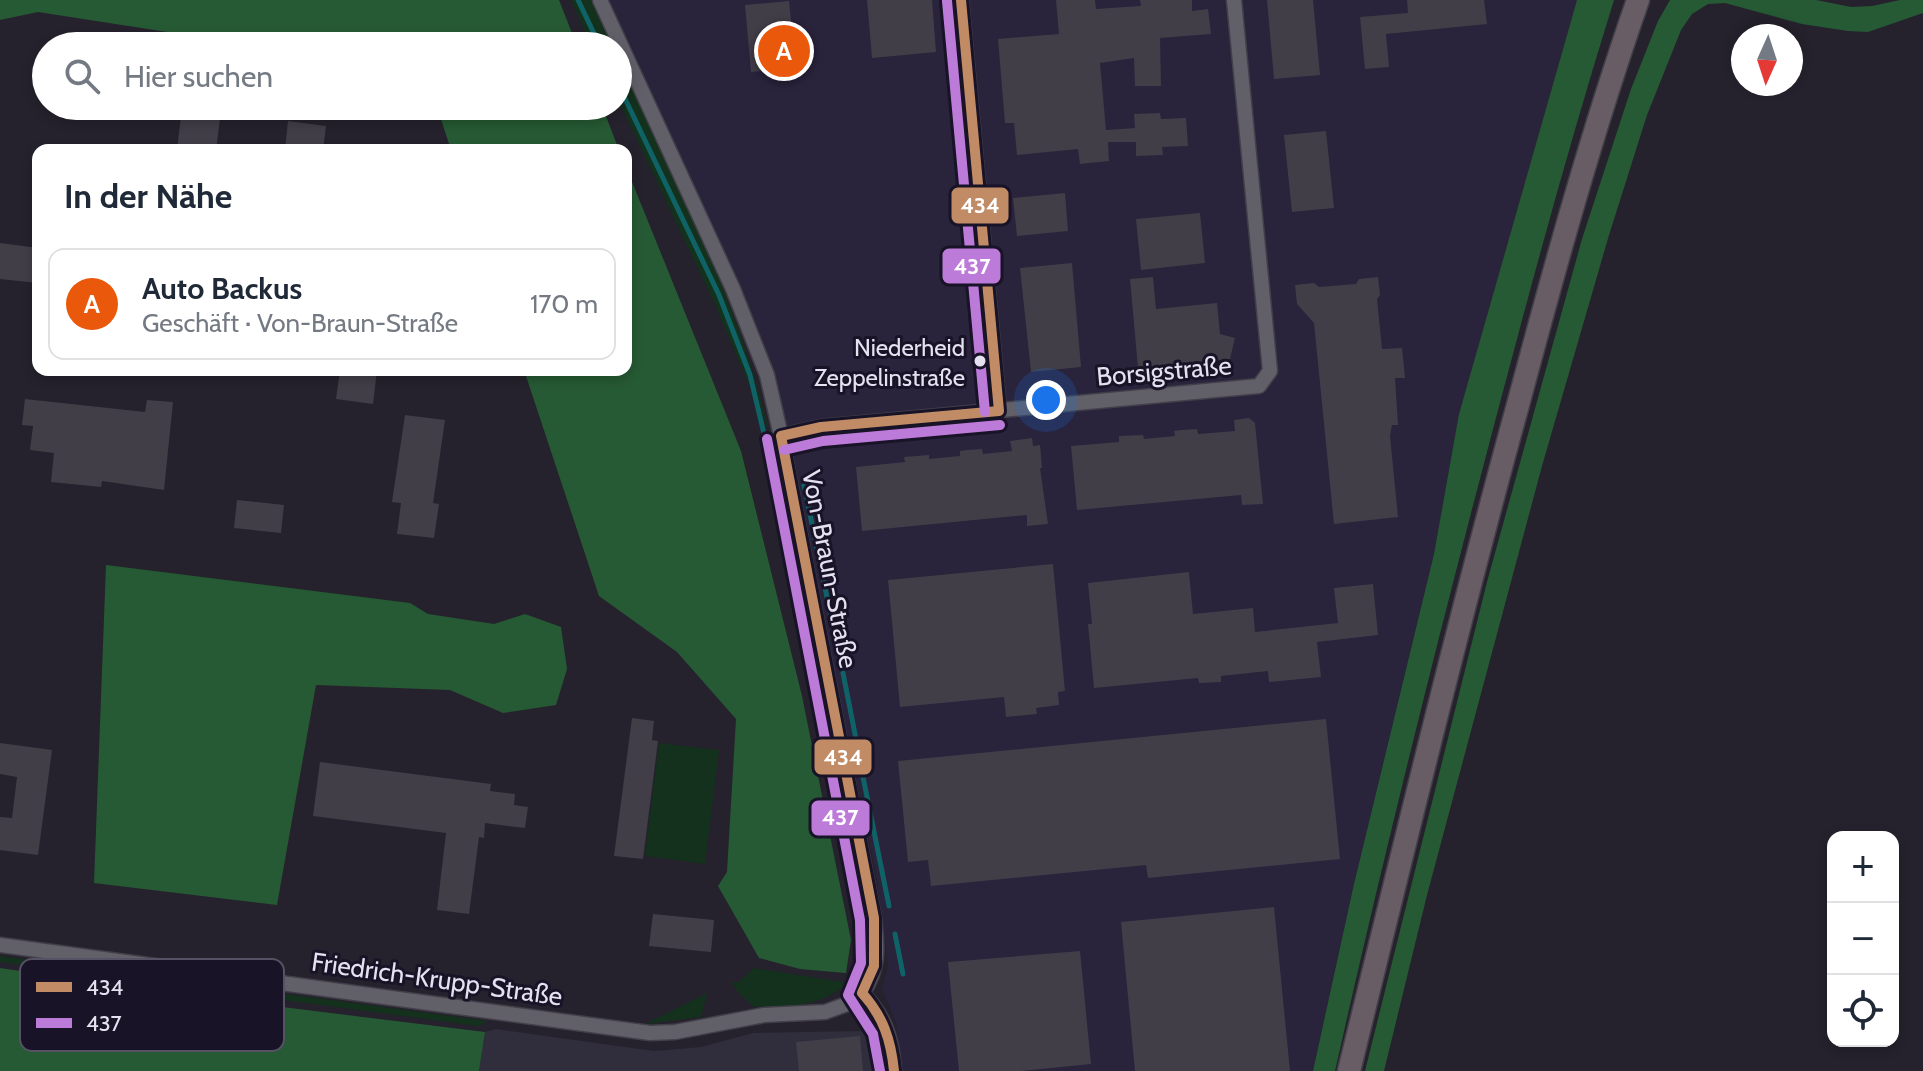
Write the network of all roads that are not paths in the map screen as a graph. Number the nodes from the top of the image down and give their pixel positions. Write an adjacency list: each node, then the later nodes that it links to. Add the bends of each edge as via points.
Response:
1 (600, 0): 7 (street, Von-Braun-Straße)
2 (961, 0): 9 (street)
3 (1234, 0): 9 (street, Borsigstraße, via 1270,371 1259,386)
4 (1638, 0): 6 (highway)
5 (1650, 0): 6 (highway)
6 (1630, 23): 16 (highway, via 1540,320)
7 (615, 32)
8 (632, 70): 10 (street, Von-Braun-Straße, via 733,289 767,375)
9 (999, 411): 10 (street, Borsigstraße, via 821,427)
10 (781, 436): 14 (street, Von-Braun-Straße, via 874,918 876,963)
11 (0, 945): 12 (street, Friedrich-Krupp-Straße)
12 (103, 959)
13 (284, 983): 14 (street, Friedrich-Krupp-Straße, via 650,1033 764,1015 825,1012)
14 (862, 993): 15 (street, via 888,1029)
15 (894, 1071)
16 (1349, 1071)

